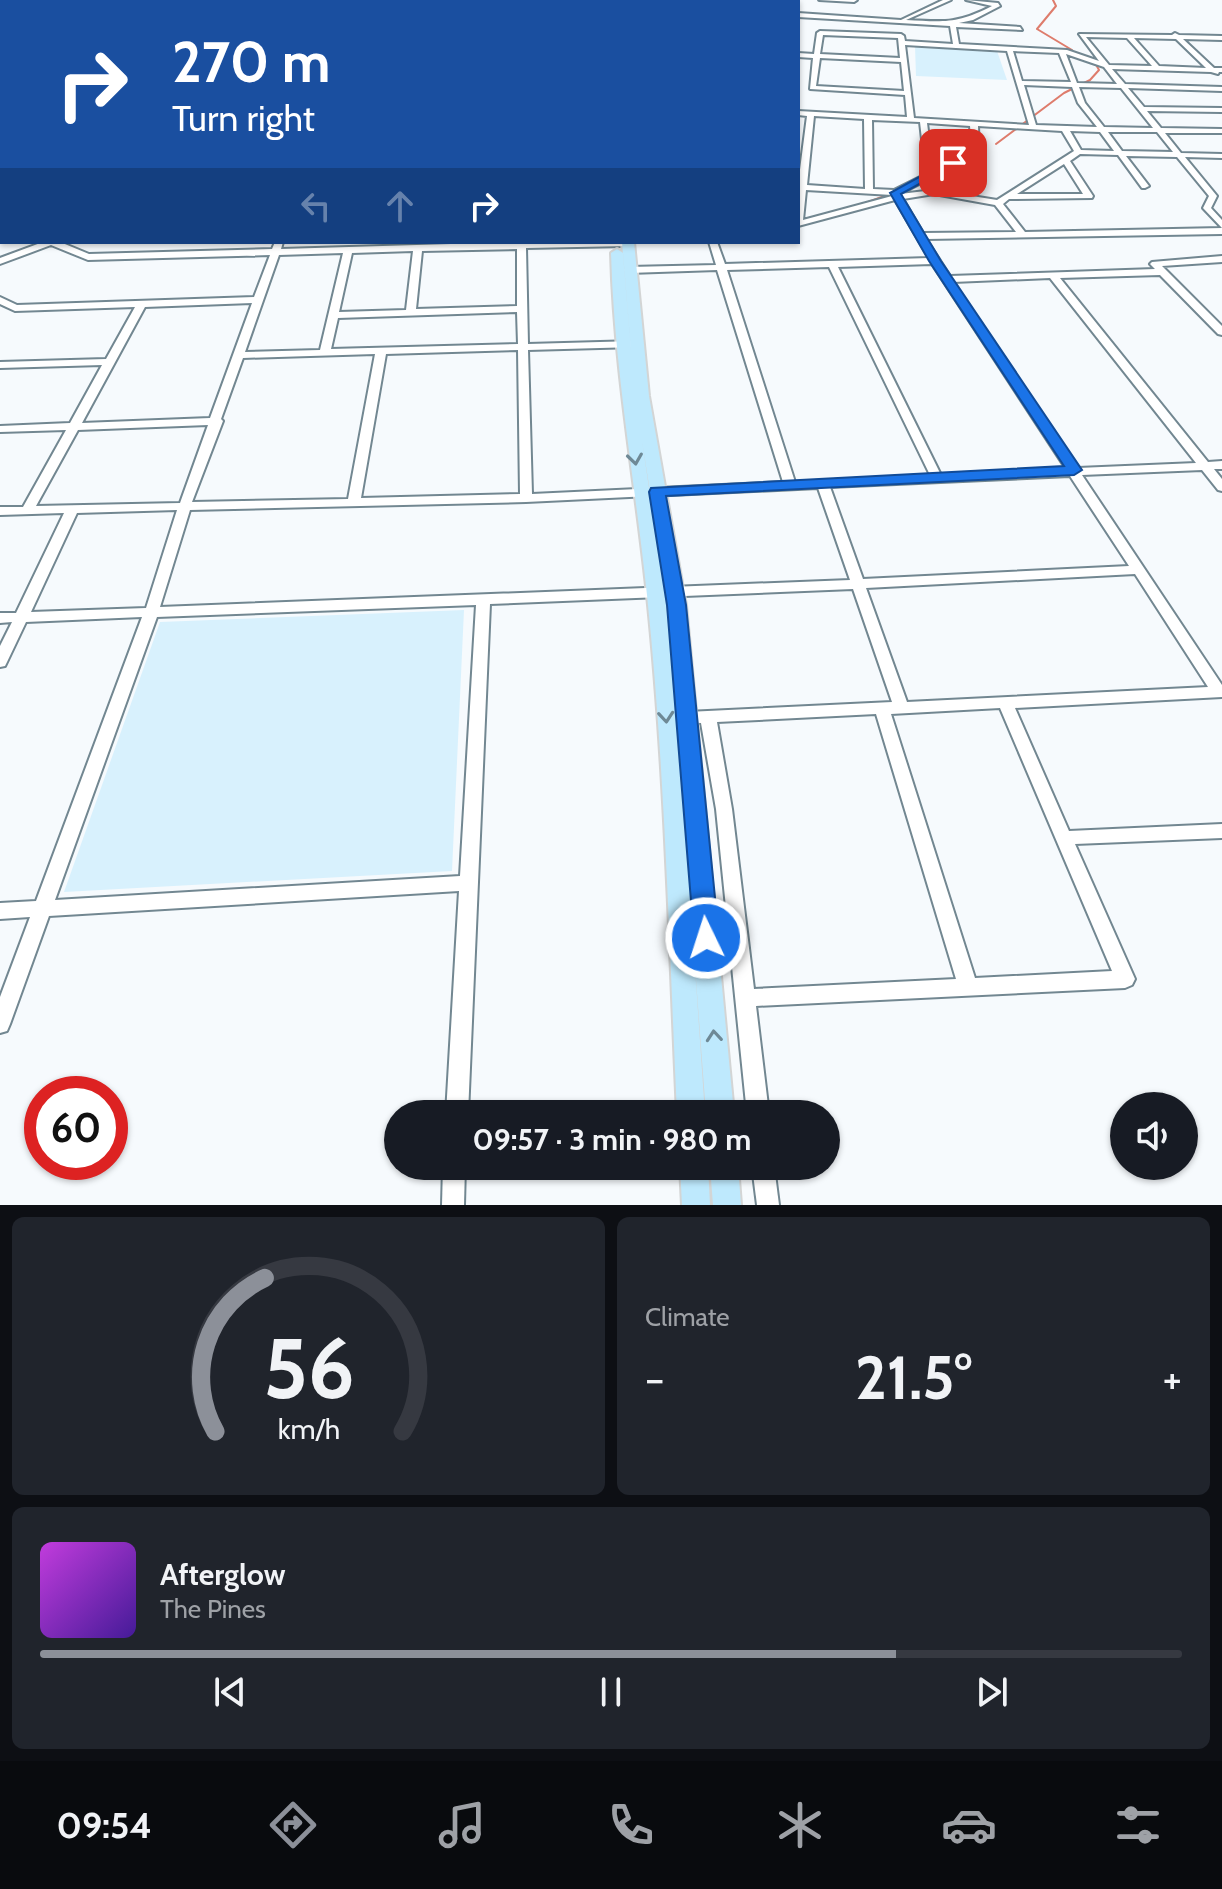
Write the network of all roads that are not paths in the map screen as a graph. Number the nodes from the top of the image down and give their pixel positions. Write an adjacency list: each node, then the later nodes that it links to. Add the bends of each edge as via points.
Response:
1 (388, 0): 2 (main road)
2 (411, 0)
3 (587, 0): 4 (main road)
4 (598, 0)
5 (822, 0): 8 (street)
6 (948, 0): 11 (street)
7 (969, 0): 12 (street, via 998,5)
8 (853, 1): 10 (street)
9 (800, 15): 10 (street)
10 (849, 18): 11 (street)
11 (899, 20): 12 (street); 18 (street)
12 (952, 23): 13 (street); 19 (street)
13 (1020, 29)
14 (1169, 30): 16 (street)
15 (1129, 36): 16 (street); 21 (street, via 1081,35); 27 (street)
16 (1178, 37): 17 (street); 28 (street)
17 (1222, 38)
18 (901, 40): 19 (street); 24 (street, via 820,33); 25 (street)
19 (956, 46): 20 (street)
20 (1009, 48): 22 (street); 30 (street)
21 (1094, 50): 22 (street); 26 (street)
22 (1064, 52): 26 (street); 31 (street)
23 (800, 57): 24 (street)
24 (816, 58): 25 (street); 34 (street, via 812,88)
25 (904, 60): 34 (street)
26 (1109, 67): 27 (street); 32 (street)
27 (1158, 69): 28 (street)
28 (1218, 70): 29 (street)
29 (1222, 79)
30 (1019, 83): 31 (street); 43 (street)
31 (1075, 85): 32 (street); 45 (street)
32 (1124, 86): 33 (street); 35 (street)
33 (1222, 89)
34 (908, 93): 40 (street)
35 (1143, 109): 36 (street); 46 (street)
36 (1222, 110)
37 (800, 113): 38 (street)
38 (811, 114): 39 (street); 54 (street)
39 (868, 117): 40 (street); 57 (street)
40 (911, 119): 41 (street)
41 (923, 120): 42 (street); 53 (street)
42 (974, 123): 43 (street); 53 (street, via 976,151)
43 (1033, 127): 44 (street)
44 (1065, 129): 45 (street); 48 (street)
45 (1102, 129): 46 (street); 49 (street)
46 (1160, 130): 47 (street); 50 (street)
47 (1222, 131)
48 (1078, 152): 49 (street); 52 (street)
49 (1120, 153): 50 (street); 55 (street)
50 (1180, 154): 51 (street); 62 (street, via 1213,196 1207,208)
51 (1222, 156)
52 (1066, 161): 59 (street); 59 (street, via 1089,196)
53 (930, 174): 58 (street)
54 (800, 181)
55 (1145, 186)
56 (800, 187): 57 (street)
57 (869, 191): 58 (street)
58 (896, 195): 60 (street, via 934,192); 61 (street); 64 (street)
59 (1008, 197): 60 (street)
60 (998, 203): 63 (street)
61 (800, 223)
62 (1222, 228): 63 (street)
63 (1022, 233): 64 (street)
64 (920, 236): 77 (street)
65 (46, 244): 76 (street)
66 (56, 244): 74 (street, via 88,257)
67 (140, 244): 74 (street)
68 (521, 244): 72 (street); 87 (street)
69 (623, 244): 83 (main road)
70 (714, 244): 79 (street)
71 (277, 247): 73 (street); 74 (street); 85 (street)
72 (418, 248): 73 (street); 88 (street)
73 (348, 250): 89 (street)
74 (134, 256)
75 (1222, 259): 80 (street, via 1155,264)
76 (0, 261)
77 (935, 261): 78 (street); 82 (street)
78 (832, 264): 79 (street); 104 (street)
79 (723, 267): 83 (street); 106 (street)
80 (1162, 272): 81 (street); 90 (street)
81 (1053, 276): 82 (street); 102 (street)
82 (948, 279): 103 (street)
83 (626, 281): 91 (main road)
84 (0, 300): 86 (street, via 15,308)
85 (259, 300): 86 (street); 95 (street)
86 (142, 303): 96 (street)
87 (523, 309): 88 (street); 92 (street)
88 (411, 312): 89 (street)
89 (333, 315): 94 (street)
90 (1221, 330)
91 (630, 344): 92 (street); 108 (main road)
92 (523, 345): 93 (street); 109 (street)
93 (381, 350): 94 (street); 110 (street)
94 (325, 352): 95 (street)
95 (240, 355): 98 (street)
96 (109, 362): 97 (street); 99 (street)
97 (0, 365)
98 (217, 421): 99 (street); 111 (street)
99 (75, 426): 100 (street); 112 (street)
100 (0, 429)
101 (1222, 465): 102 (street)
102 (1205, 466): 103 (street); 107 (street)
103 (1074, 470): 104 (street); 115 (street)
104 (937, 478): 105 (street)
105 (823, 485): 106 (street); 116 (street)
106 (791, 487): 108 (street)
107 (1222, 487)
108 (648, 492): 109 (street); 117 (main road)
109 (526, 498): 110 (street)
110 (354, 503): 111 (street)
111 (184, 508): 113 (street); 119 (street)
112 (28, 509): 113 (street); 114 (street)
113 (72, 509): 120 (street)
114 (0, 511)
115 (1138, 570): 116 (street); 123 (street)
116 (858, 584): 117 (street); 125 (street)
117 (665, 593): 118 (street); 128 (main road); 130 (main road, one-way to 130)
118 (483, 600): 119 (street); 133 (street)
119 (151, 613): 120 (street); 134 (street)
120 (21, 617): 121 (street); 122 (street)
121 (0, 618)
122 (0, 662)
123 (1220, 692): 124 (street)
124 (1005, 703): 125 (street); 132 (street)
125 (902, 708): 126 (street)
126 (882, 709): 127 (street); 136 (street)
127 (708, 717): 128 (street); 137 (street)
128 (687, 718): 129 (main road)
129 (695, 791): 130 (main road); 141 (main road, one-way to 129)
130 (672, 792): 140 (main road)
131 (1222, 831): 132 (street)
132 (1064, 838): 136 (street, via 1125,979)
133 (469, 883): 134 (street); 139 (street)
134 (41, 909): 135 (street); 138 (street)
135 (0, 911)
136 (968, 987): 137 (street)
137 (745, 998): 142 (street)
138 (0, 1024)
139 (458, 1100)
140 (690, 1100)
141 (719, 1100)
142 (756, 1100)
143 (454, 1180): 147 (street)
144 (695, 1180): 148 (main road)
145 (725, 1180): 149 (main road)
146 (765, 1180): 150 (street)
147 (453, 1205)
148 (696, 1205)
149 (727, 1205)
150 (768, 1205)

